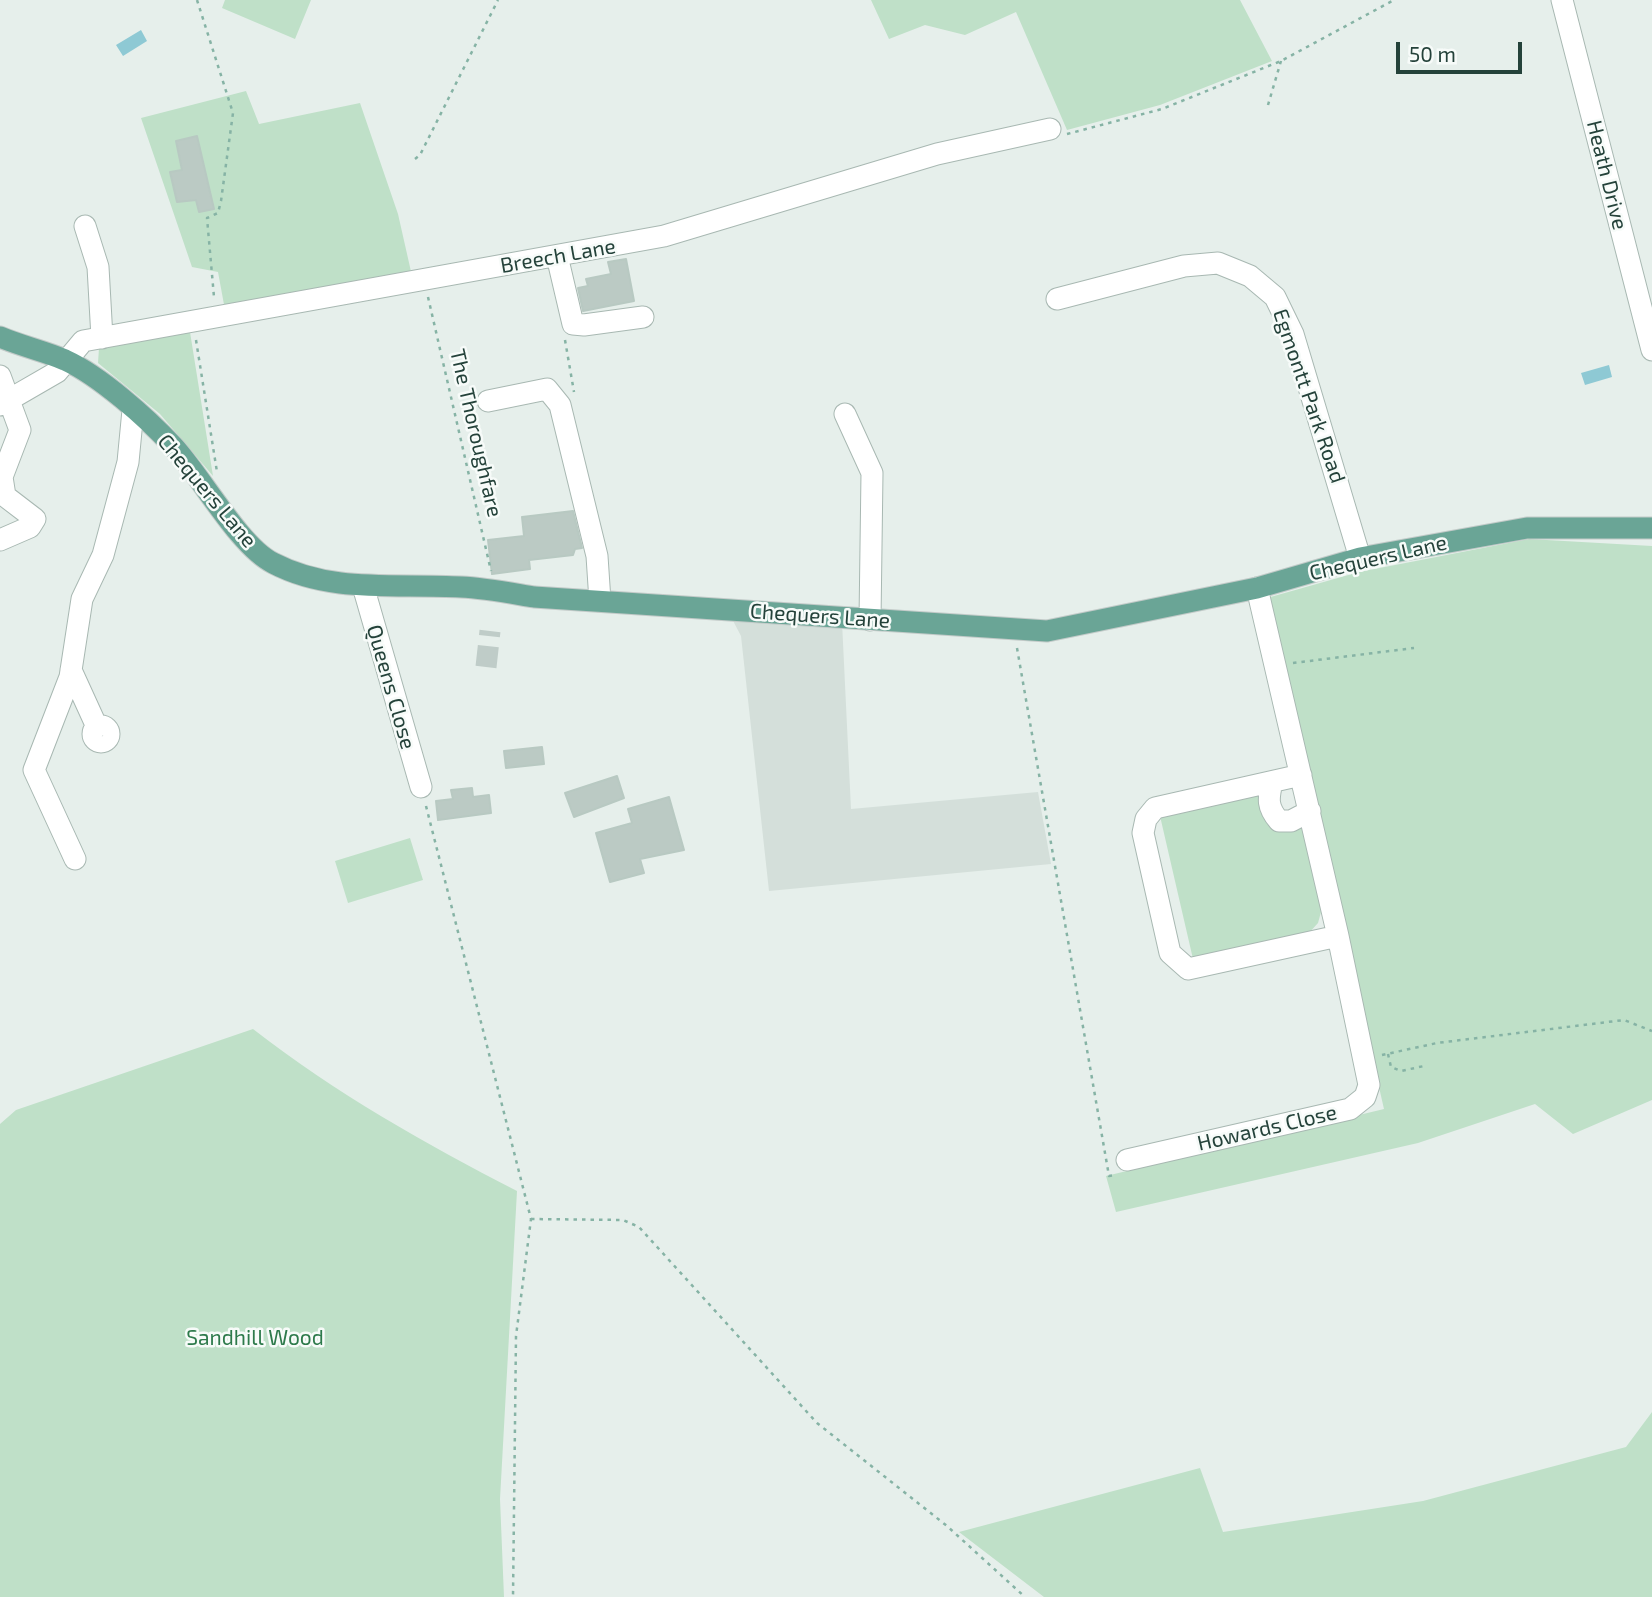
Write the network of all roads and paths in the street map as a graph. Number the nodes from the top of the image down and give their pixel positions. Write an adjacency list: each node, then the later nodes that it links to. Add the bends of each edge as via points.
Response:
1 (197, 0): 14 (path, via 233,113 218,213 206,218 214,268)
2 (498, 0): 8 (path)
3 (1394, 0): 5 (path)
4 (1562, 0): 17 (street, Heath Drive)
5 (1280, 61): 6 (path); 7 (path, via 1162,109 1070,135)
6 (1268, 105)
7 (1050, 129): 10 (street, Breech Lane, via 937,154 680,233)
8 (415, 159)
9 (85, 226): 16 (street, via 98,267)
10 (557, 256): 11 (street, Breech Lane); 13 (street, via 573,324)
11 (423, 281): 14 (street, Breech Lane); 30 (path, The Thoroughfare)
12 (1057, 299): 27 (street, Egmontt Park Road, via 1184,266 1218,263 1251,276 1275,297 1293,334)
13 (643, 317)
14 (205, 318): 16 (street, Breech Lane); 24 (path, via 195,332)
15 (0, 337): 18 (main road, Chequers Lane)
16 (102, 338): 18 (street, Breech Lane, via 83,341)
17 (1652, 351)
18 (66, 361): 21 (street, Breech Lane, via 57,372); 22 (main road, Chequers Lane)
19 (0, 376): 21 (street)
20 (488, 401): 31 (street, via 547,389 560,405 597,556)
21 (4, 402): 26 (street, via 20,430 2,477 5,496 35,519 30,527)
22 (133, 410): 24 (main road, Chequers Lane, via 173,446); 36 (street, via 128,462 103,555 82,599)
23 (845, 414): 32 (street, via 872,473)
24 (223, 509): 28 (main road, Chequers Lane, via 269,562 308,577)
25 (1652, 528): 27 (main road, Chequers Lane, via 1527,528)
26 (0, 540)
27 (1360, 558): 29 (main road, Chequers Lane)
28 (363, 586): 30 (main road, Chequers Lane); 40 (street, Queens Close)
29 (1257, 588): 33 (main road, Chequers Lane, via 1047,631); 35 (street, Howards Close)
30 (498, 592): 31 (main road, Chequers Lane)
31 (600, 601): 32 (main road, Chequers Lane)
32 (870, 620): 33 (main road, Chequers Lane)
33 (1014, 631): 48 (path, via 1109,1176 1127,1172)
34 (1414, 648): 35 (path)
35 (1276, 666): 38 (street, Howards Close)
36 (71, 670): 37 (street); 42 (street, via 34,770)
37 (97, 727)
38 (1301, 775): 39 (street); 41 (street, Howards Close)
39 (1272, 782): 41 (street, via 1268,799 1279,821 1292,821); 43 (street, via 1155,808 1146,819 1143,834 1170,953 1188,969)
40 (421, 787): 49 (path)
41 (1310, 811): 43 (street, Howards Close)
42 (75, 859)
43 (1338, 936): 46 (street, Howards Close)
44 (1652, 1031): 45 (path, via 1623,1020 1437,1042)
45 (1388, 1054): 46 (path); 47 (path, via 1391,1067 1401,1071)
46 (1365, 1059): 48 (street, Howards Close, via 1369,1085 1365,1097 1350,1109)
47 (1424, 1066)
48 (1127, 1160)
49 (531, 1219): 50 (path, via 516,1336); 51 (path, via 623,1220 639,1227 817,1423 947,1526)
50 (513, 1597)
51 (1025, 1597)

